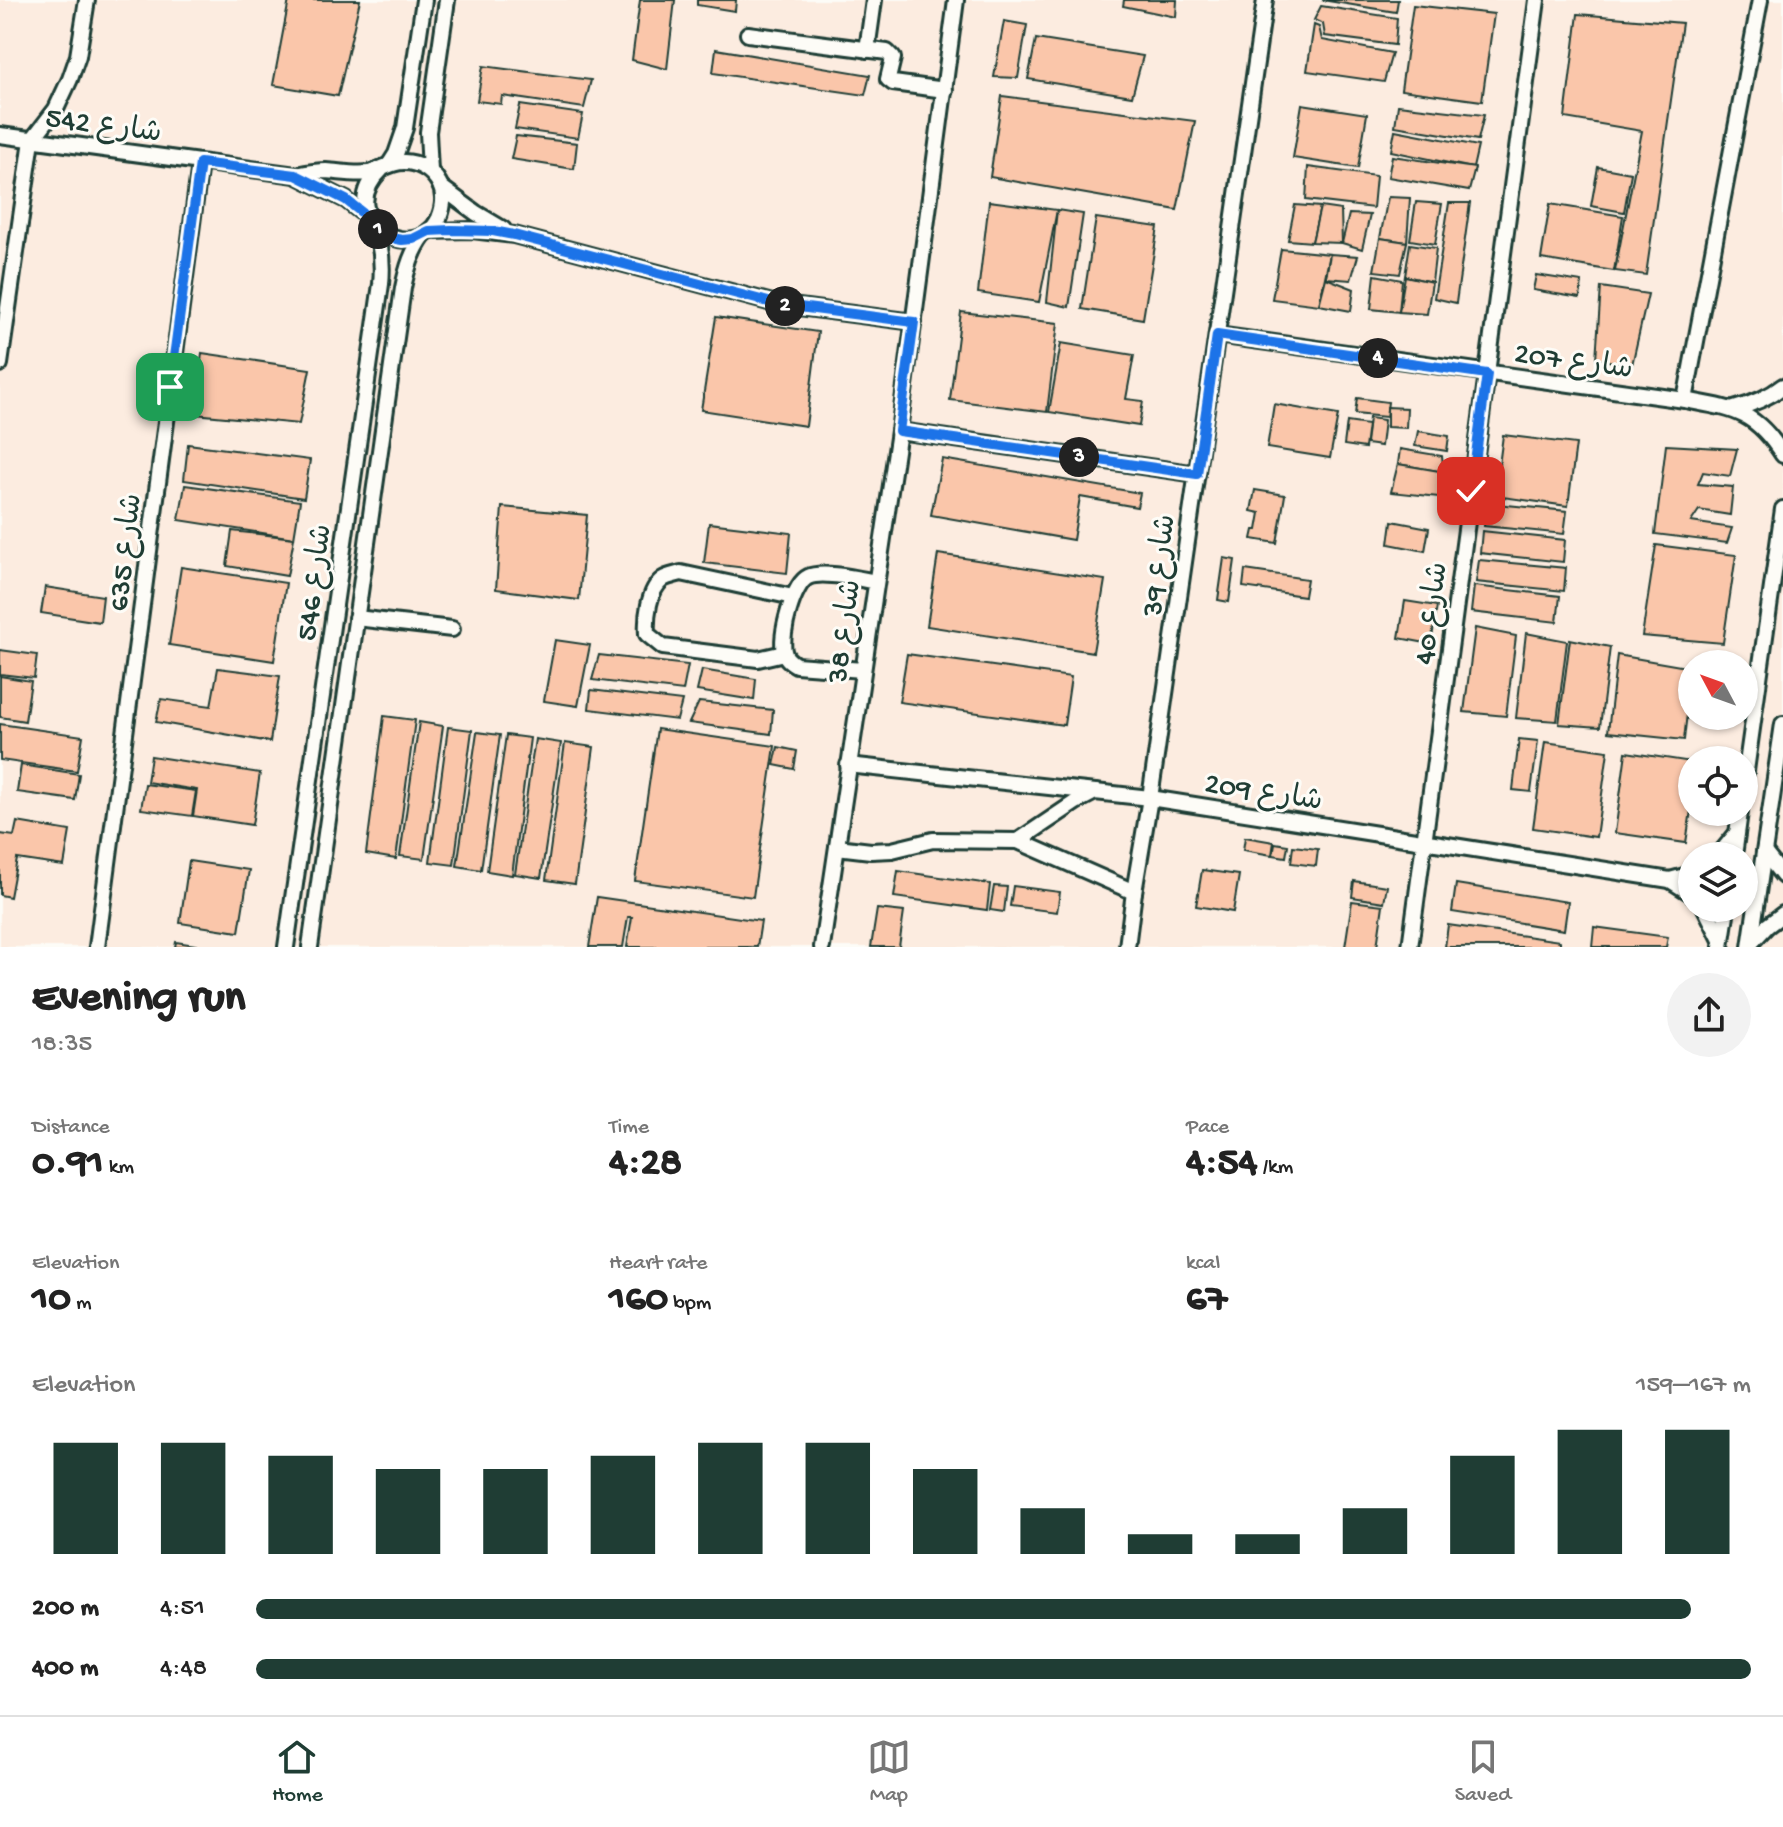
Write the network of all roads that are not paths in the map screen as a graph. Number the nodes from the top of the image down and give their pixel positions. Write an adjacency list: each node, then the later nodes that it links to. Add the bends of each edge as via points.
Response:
1 (87, 0): 13 (street, via 70,79)
2 (424, 0): 15 (street, via 405,128)
3 (447, 0): 16 (street, via 428,132)
4 (874, 0): 10 (street)
5 (956, 0): 11 (street, شارع 38)
6 (1265, 0): 23 (street, شارع 39)
7 (1537, 0): 25 (street, شارع 40)
8 (1760, 0): 27 (street)
9 (748, 34): 10 (street)
10 (867, 50): 11 (street, via 893,58 888,79 893,83)
11 (945, 90): 22 (street, شارع 38)
12 (0, 135): 13 (street, شارع 542)
13 (32, 140): 14 (street, شارع 542); 24 (street)
14 (200, 163): 17 (street, شارع 542); 62 (street, شارع 635)
15 (385, 167): 16 (street, via 415,163); 17 (street, شارع 542, via 355,174); 19 (street, via 366,192)
16 (430, 171): 18 (street)
17 (296, 175): 19 (street, شارع 542, via 346,200)
18 (441, 187): 20 (street, via 443,206); 21 (street)
19 (372, 222): 20 (street, via 391,238 413,239); 63 (street, شارع 546, via 379,238 381,284)
20 (427, 233): 21 (street, via 472,230); 35 (street, شارع 546, via 410,259 403,288)
21 (514, 235): 22 (street, via 776,304)
22 (914, 322): 29 (street, شارع 38)
23 (1217, 335): 25 (street, شارع 207); 31 (street, شارع 39)
24 (0, 364)
25 (1487, 374): 27 (street, شارع 207); 47 (street, شارع 40)
26 (1783, 386): 28 (street)
27 (1685, 400): 28 (street, شارع 207)
28 (1734, 409): 30 (street, شارع 207, via 1766,431)
29 (899, 431): 31 (street); 33 (street, شارع 38)
30 (1783, 455)
31 (1197, 474): 43 (street, شارع 39)
32 (1783, 509): 40 (street)
33 (876, 582): 34 (street, via 812,574); 38 (street, شارع 38)
34 (793, 597): 37 (street); 37 (street, via 681,573 665,577 655,587 646,620 647,634 663,647 758,659)
35 (356, 618): 36 (street); 64 (street, شارع 546)
36 (452, 629)
37 (784, 653): 38 (street, via 796,665)
38 (863, 670): 41 (street, شارع 38)
39 (1783, 724): 51 (street)
40 (1750, 746)
41 (848, 765): 42 (street, شارع 209); 50 (street, شارع 38)
42 (1095, 792): 43 (street, شارع 209); 46 (street)
43 (1150, 798): 47 (street, شارع 209); 56 (street, شارع 39)
44 (1738, 826): 45 (street)
45 (1737, 832): 48 (street); 49 (street)
46 (1018, 841): 50 (street, via 933,840 871,851); 56 (street)
47 (1424, 841): 54 (street, شارع 209); 67 (street, شارع 40)
48 (1729, 842)
49 (1736, 842)
50 (837, 847): 65 (street, شارع 38)
51 (1764, 852): 52 (street); 61 (street)
52 (1783, 876)
53 (1678, 878): 54 (street, شارع 209)
54 (1670, 880): 55 (street, شارع 209)
55 (1678, 885)
56 (1134, 892): 66 (street, شارع 39)
57 (1783, 914): 61 (street)
58 (1711, 922): 60 (street)
59 (1725, 922): 60 (street)
60 (1721, 944)
61 (1751, 945)
62 (97, 947)
63 (286, 947)
64 (310, 947)
65 (822, 947)
66 (1127, 947)
67 (1410, 947)

